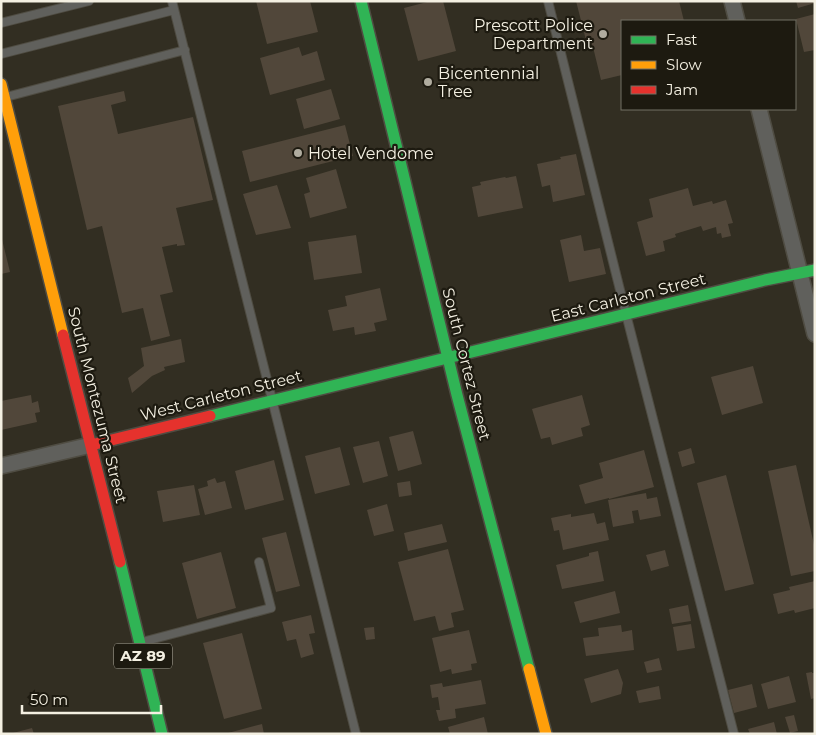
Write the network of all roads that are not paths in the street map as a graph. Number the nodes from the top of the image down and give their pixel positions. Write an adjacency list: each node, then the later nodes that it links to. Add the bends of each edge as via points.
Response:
1 (89, 1): 8 (lane)
2 (172, 1): 6 (lane)
3 (361, 1): 18 (street, South Cortez Street)
4 (548, 1): 16 (lane)
5 (732, 1): 7 (street)
6 (174, 10): 9 (lane); 10 (lane)
7 (737, 20)
8 (1, 23)
9 (184, 50): 12 (lane); 19 (lane)
10 (1, 54)
11 (1, 84): 12 (street, South Montezuma Street / AZ 89)
12 (4, 97): 20 (street, South Montezuma Street / AZ 89)
13 (759, 110): 15 (street)
14 (815, 270): 15 (street, East Carleton Street)
15 (799, 273): 16 (street, East Carleton Street); 17 (street)
16 (626, 314): 18 (street, East Carleton Street); 27 (lane)
17 (815, 334)
18 (448, 357): 19 (street, West Carleton Street); 26 (street, South Cortez Street)
19 (273, 400): 20 (street, West Carleton Street); 25 (lane)
20 (91, 445): 21 (street, West Carleton Street); 23 (street, South Montezuma Street / AZ 89)
21 (1, 466)
22 (259, 562): 23 (lane, via 271,608)
23 (140, 642): 24 (street, South Montezuma Street / AZ 89)
24 (162, 734)
25 (356, 734)
26 (546, 734)
27 (734, 734)

